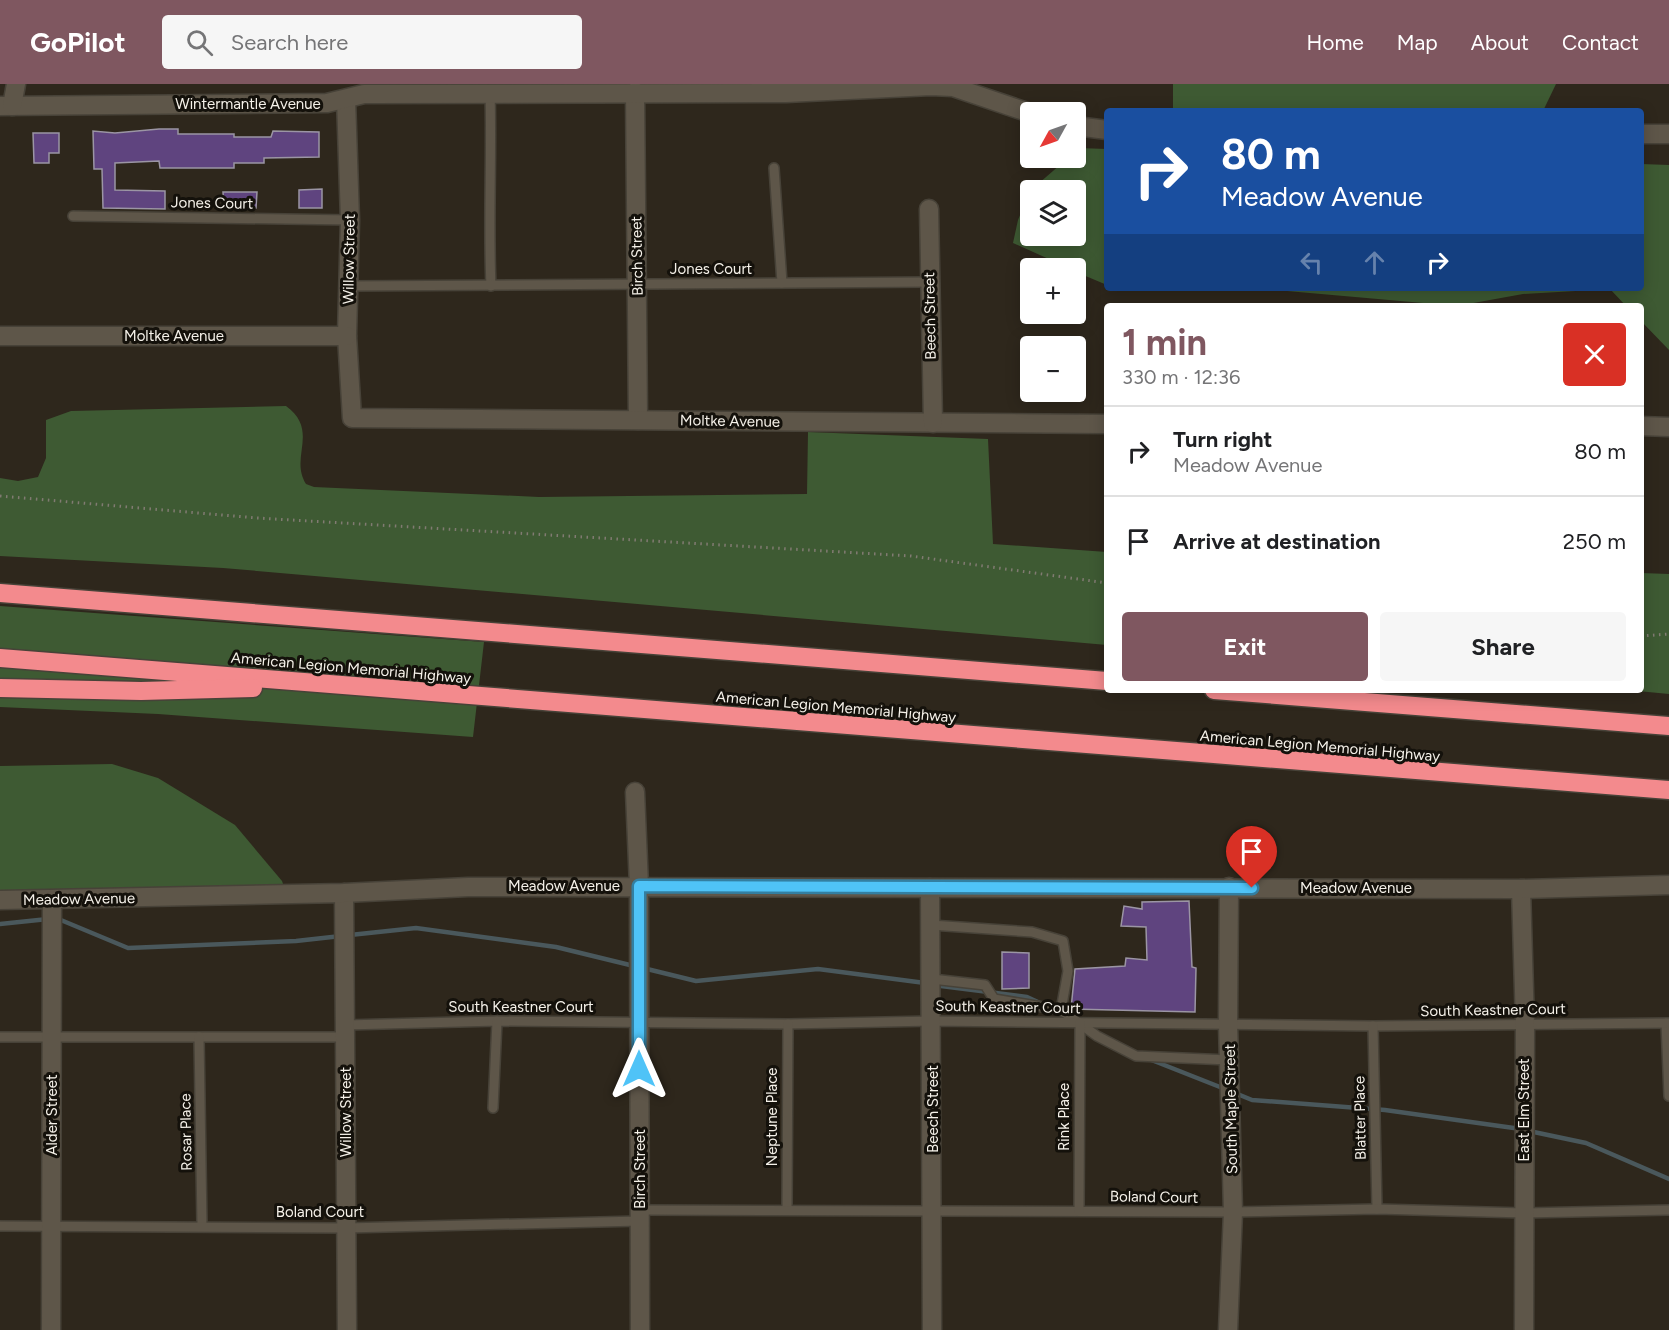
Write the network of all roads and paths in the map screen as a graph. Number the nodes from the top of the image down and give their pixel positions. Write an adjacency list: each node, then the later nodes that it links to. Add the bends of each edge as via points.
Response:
1 (16, 84): 6 (street)
2 (931, 85): 4 (street, Wintermantle Avenue, via 786,93); 7 (street, Wintermantle Avenue, via 953,87)
3 (489, 92): 4 (street, Wintermantle Avenue); 5 (street, Wintermantle Avenue, via 364,94); 20 (lane, via 493,169 488,222)
4 (635, 92): 18 (street, Birch Street)
5 (346, 99): 6 (street, Wintermantle Avenue, via 327,103); 15 (street, Willow Street)
6 (6, 106)
7 (1020, 110)
8 (1086, 127): 9 (street)
9 (1104, 130)
10 (1644, 134): 11 (street)
11 (1669, 134)
12 (774, 168): 17 (lane)
13 (929, 209): 16 (street, Beech Street)
14 (73, 216): 15 (lane, Jones Court)
15 (350, 220): 19 (street, Willow Street)
16 (929, 282): 17 (lane, Jones Court); 25 (street, Beech Street)
17 (782, 283): 18 (lane, Jones Court)
18 (638, 284): 20 (lane, Jones Court); 24 (street, Birch Street)
19 (349, 286): 20 (lane, Jones Court); 22 (street, Willow Street)
20 (491, 286)
21 (0, 336): 22 (street, Moltke Avenue)
22 (347, 336): 23 (street, Willow Street)
23 (352, 418): 24 (street, Moltke Avenue)
24 (638, 420): 25 (street, Moltke Avenue)
25 (933, 423): 26 (street, Moltke Avenue)
26 (1104, 424)
27 (1644, 426): 28 (street)
28 (1669, 427)
29 (0, 496): 31 (path, via 257,518 911,556)
30 (0, 580): 33 (highway)
31 (1104, 583)
32 (0, 593): 33 (highway)
33 (71, 598): 37 (highway)
34 (1669, 634): 35 (path)
35 (1644, 636)
36 (0, 658): 38 (highway, American Legion Memorial Highway)
37 (1104, 681)
38 (341, 685): 39 (highway, via 162,690); 42 (highway, American Legion Memorial Highway)
39 (0, 688)
40 (1253, 693): 41 (highway)
41 (1669, 726)
42 (1669, 790)
43 (636, 792): 45 (street, Birch Street)
44 (1669, 885): 48 (street, Meadow Avenue)
45 (639, 886): 46 (street, Meadow Avenue); 49 (street, Meadow Avenue, via 468,887); 57 (street, Birch Street)
46 (930, 888): 47 (street, Meadow Avenue); 52 (street, Beech Street)
47 (1229, 888): 48 (street, Meadow Avenue); 61 (street, South Maple Street)
48 (1521, 889): 62 (street, East Elm Street)
49 (344, 893): 51 (street, Meadow Avenue); 64 (street, Willow Street)
50 (0, 900): 51 (street, Meadow Avenue)
51 (52, 900): 67 (street, Alder Street)
52 (931, 925): 53 (street, Beech Street); 54 (lane, via 1032,932 1063,941 1068,971)
53 (932, 980): 54 (lane, via 985,985 994,999); 56 (street, Beech Street)
54 (1061, 1010): 58 (lane)
55 (497, 1021): 57 (lane, South Keastner Court); 64 (lane, South Keastner Court); 70 (lane)
56 (932, 1021): 58 (lane, South Keastner Court); 60 (lane, South Keastner Court); 72 (street, Beech Street)
57 (639, 1022): 60 (lane, South Keastner Court); 78 (street, Birch Street)
58 (1080, 1023): 61 (lane, South Keastner Court); 68 (lane, via 1096,1036 1136,1056); 75 (lane, Rink Place)
59 (1668, 1023): 62 (lane, South Keastner Court); 69 (lane)
60 (788, 1024): 71 (lane, Neptune Place)
61 (1228, 1024): 63 (lane, South Keastner Court); 68 (street, South Maple Street)
62 (1525, 1025): 63 (lane, South Keastner Court); 77 (street, East Elm Street)
63 (1373, 1026): 73 (lane, Blatter Place)
64 (346, 1031): 66 (lane, South Keastner Court); 82 (street, Willow Street)
65 (0, 1037): 67 (lane, South Keastner Court)
66 (200, 1037): 67 (lane, South Keastner Court); 80 (lane, Rosar Place)
67 (52, 1038): 81 (street, Alder Street)
68 (1229, 1060): 76 (street, South Maple Street)
69 (1669, 1096)
70 (493, 1108)
71 (787, 1209): 72 (lane, Boland Court); 78 (lane, Boland Court)
72 (933, 1209): 75 (lane, Boland Court); 86 (street, Beech Street)
73 (1377, 1209): 76 (lane, Boland Court); 77 (lane, Boland Court)
74 (1669, 1210): 77 (lane, Boland Court)
75 (1079, 1211): 76 (lane, Boland Court)
76 (1233, 1212): 87 (street, South Maple Street)
77 (1524, 1213): 88 (street, East Elm Street)
78 (640, 1215): 82 (lane, Boland Court); 85 (street, Birch Street)
79 (0, 1226): 81 (lane, Boland Court)
80 (202, 1226): 81 (lane, Boland Court); 82 (lane, Boland Court)
81 (52, 1227): 83 (street, Alder Street)
82 (346, 1228): 84 (street, Willow Street)
83 (51, 1330)
84 (347, 1330)
85 (640, 1330)
86 (932, 1330)
87 (1228, 1330)
88 (1524, 1330)

